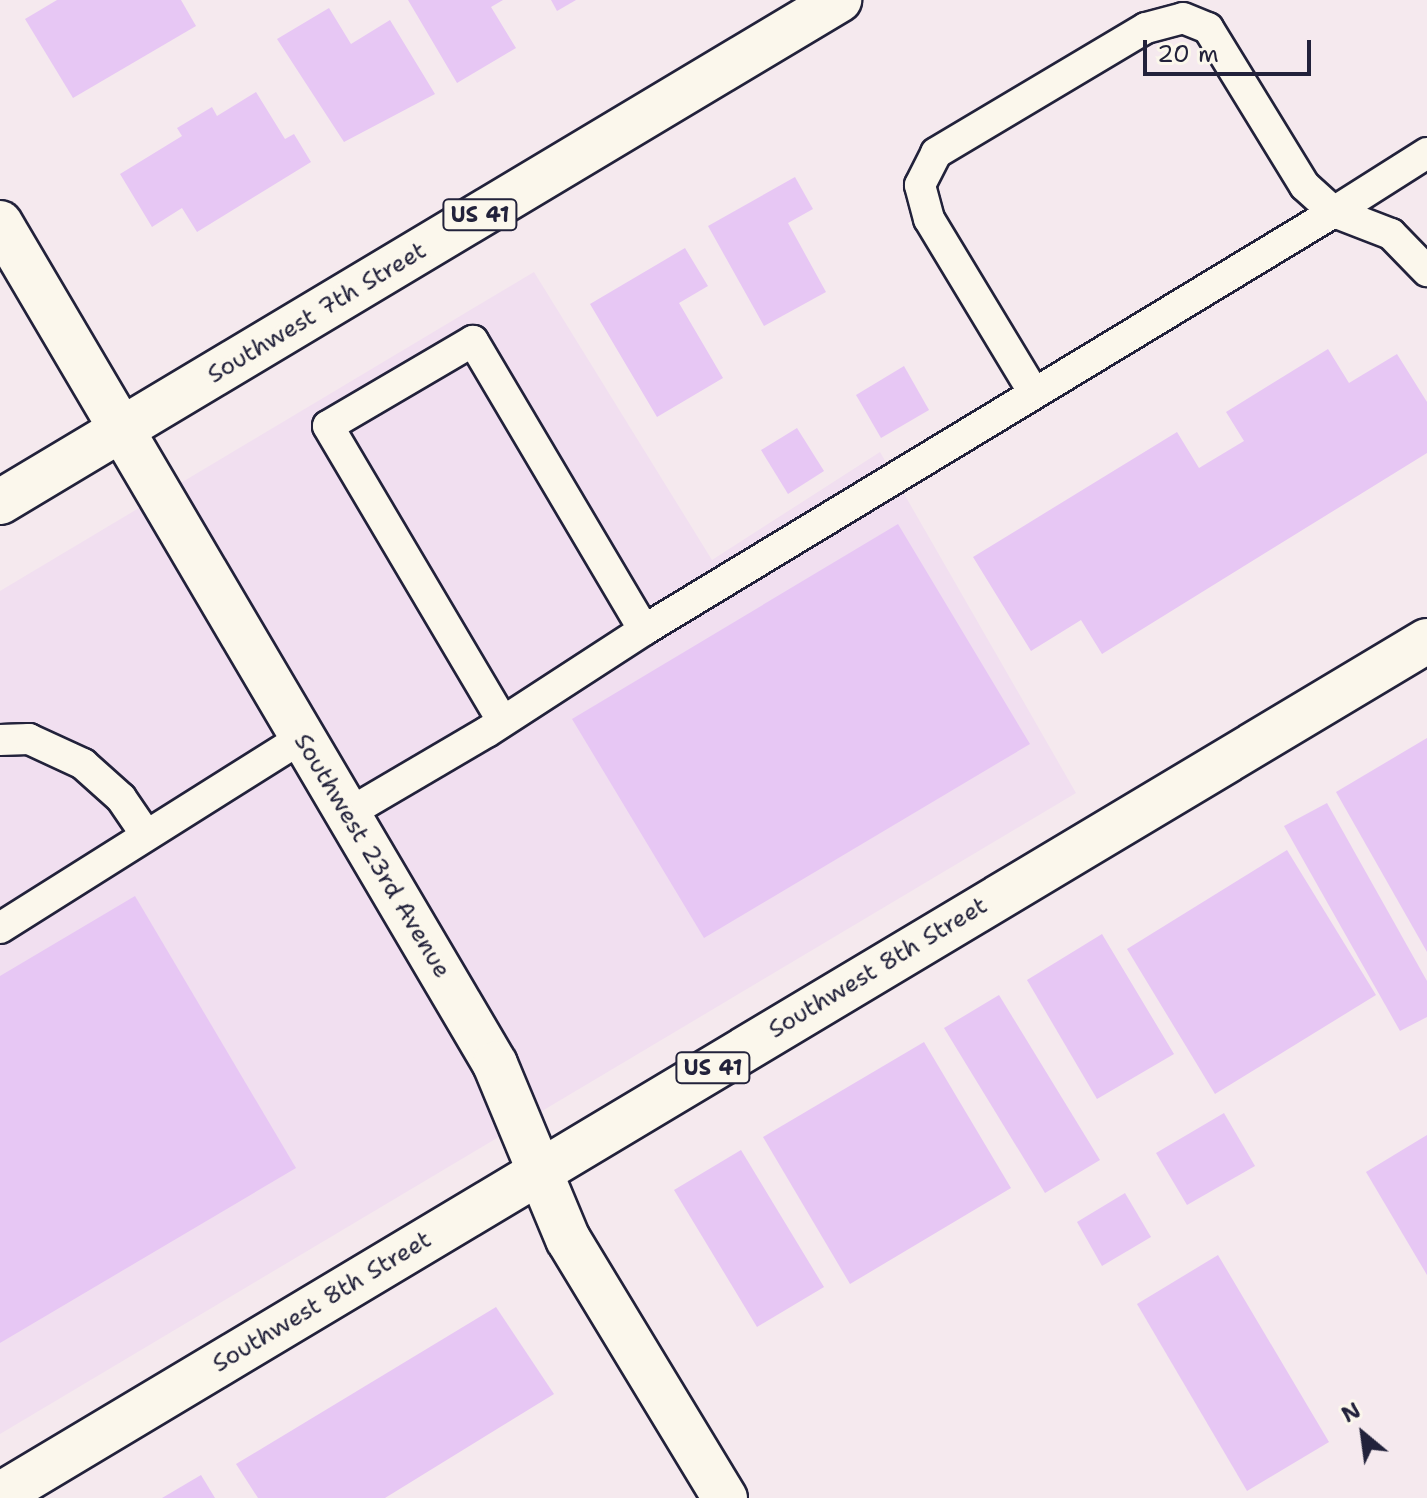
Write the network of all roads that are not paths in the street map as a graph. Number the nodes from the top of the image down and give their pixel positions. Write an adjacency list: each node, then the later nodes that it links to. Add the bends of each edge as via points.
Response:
1 (839, 0): 7 (main road, Southwest 7th Street / US 41)
2 (1427, 153): 3 (lane)
3 (1334, 212): 5 (lane, via 1391,234); 6 (lane); 6 (lane, via 1305,186 1208,28 1183,18 1146,28 936,153 920,185 929,219)
4 (0, 223): 7 (main road, Southwest 23rd Avenue)
5 (1427, 271)
6 (1034, 393): 9 (lane)
7 (120, 431): 8 (main road, Southwest 7th Street / US 41); 12 (main road, Southwest 23rd Avenue)
8 (0, 502)
9 (644, 630): 11 (lane); 11 (lane, via 473,341 328,426)
10 (1427, 641): 17 (main road, Southwest 8th Street / US 41)
11 (502, 720): 14 (lane)
12 (302, 738): 14 (main road, Southwest 23rd Avenue); 15 (lane)
13 (0, 740): 15 (lane, via 29,739 83,764 121,798)
14 (347, 814): 17 (main road, Southwest 23rd Avenue, via 495,1064)
15 (145, 833): 16 (lane)
16 (0, 928)
17 (540, 1171): 18 (main road, Southwest 8th Street / US 41); 19 (main road, Southwest 23rd Avenue, via 568,1239)
18 (0, 1495)
19 (725, 1498)

